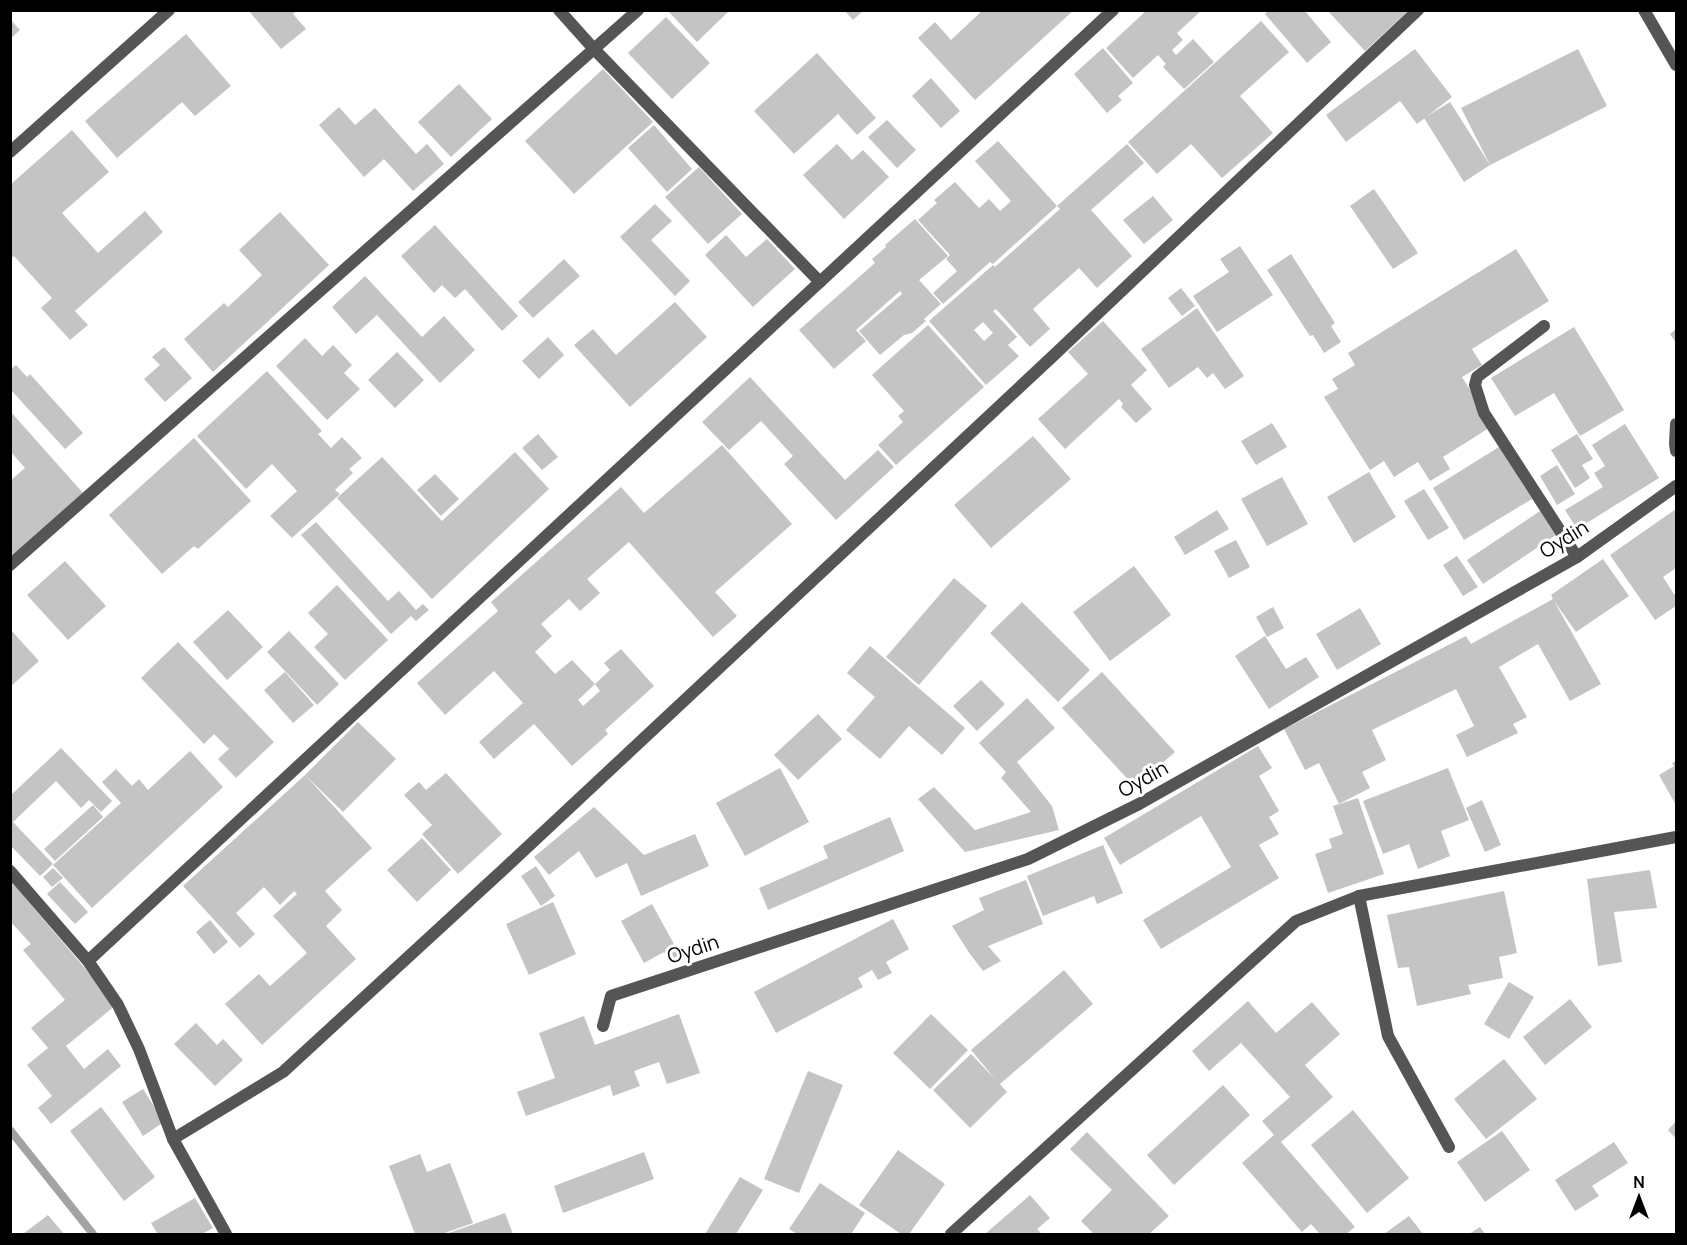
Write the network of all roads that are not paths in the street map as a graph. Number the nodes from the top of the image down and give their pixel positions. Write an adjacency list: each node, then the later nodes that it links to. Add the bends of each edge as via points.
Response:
1 (169, 10): 9 (street)
2 (559, 10): 7 (street)
3 (638, 10): 7 (street)
4 (1113, 10): 10 (street)
5 (1418, 10): 22 (street, via 283,1072)
6 (1644, 10): 8 (street)
7 (593, 48): 10 (street); 16 (street)
8 (1677, 65)
9 (10, 152)
10 (820, 282): 20 (street)
11 (1544, 326): 15 (street, via 1477,377 1475,385 1484,413)
12 (1677, 424): 13 (street)
13 (1677, 451)
14 (1677, 486): 15 (street, Oydin)
15 (1577, 557): 21 (street, Oydin, via 1139,804 1028,859 611,996)
16 (10, 565)
17 (1677, 837): 19 (street)
18 (10, 871): 20 (street)
19 (1359, 896): 23 (street, via 1388,1036); 25 (street, via 1296,921)
20 (88, 961): 22 (street, via 118,1005)
21 (603, 1026)
22 (173, 1139): 24 (street)
23 (1449, 1147)
24 (226, 1234)
25 (951, 1234)

